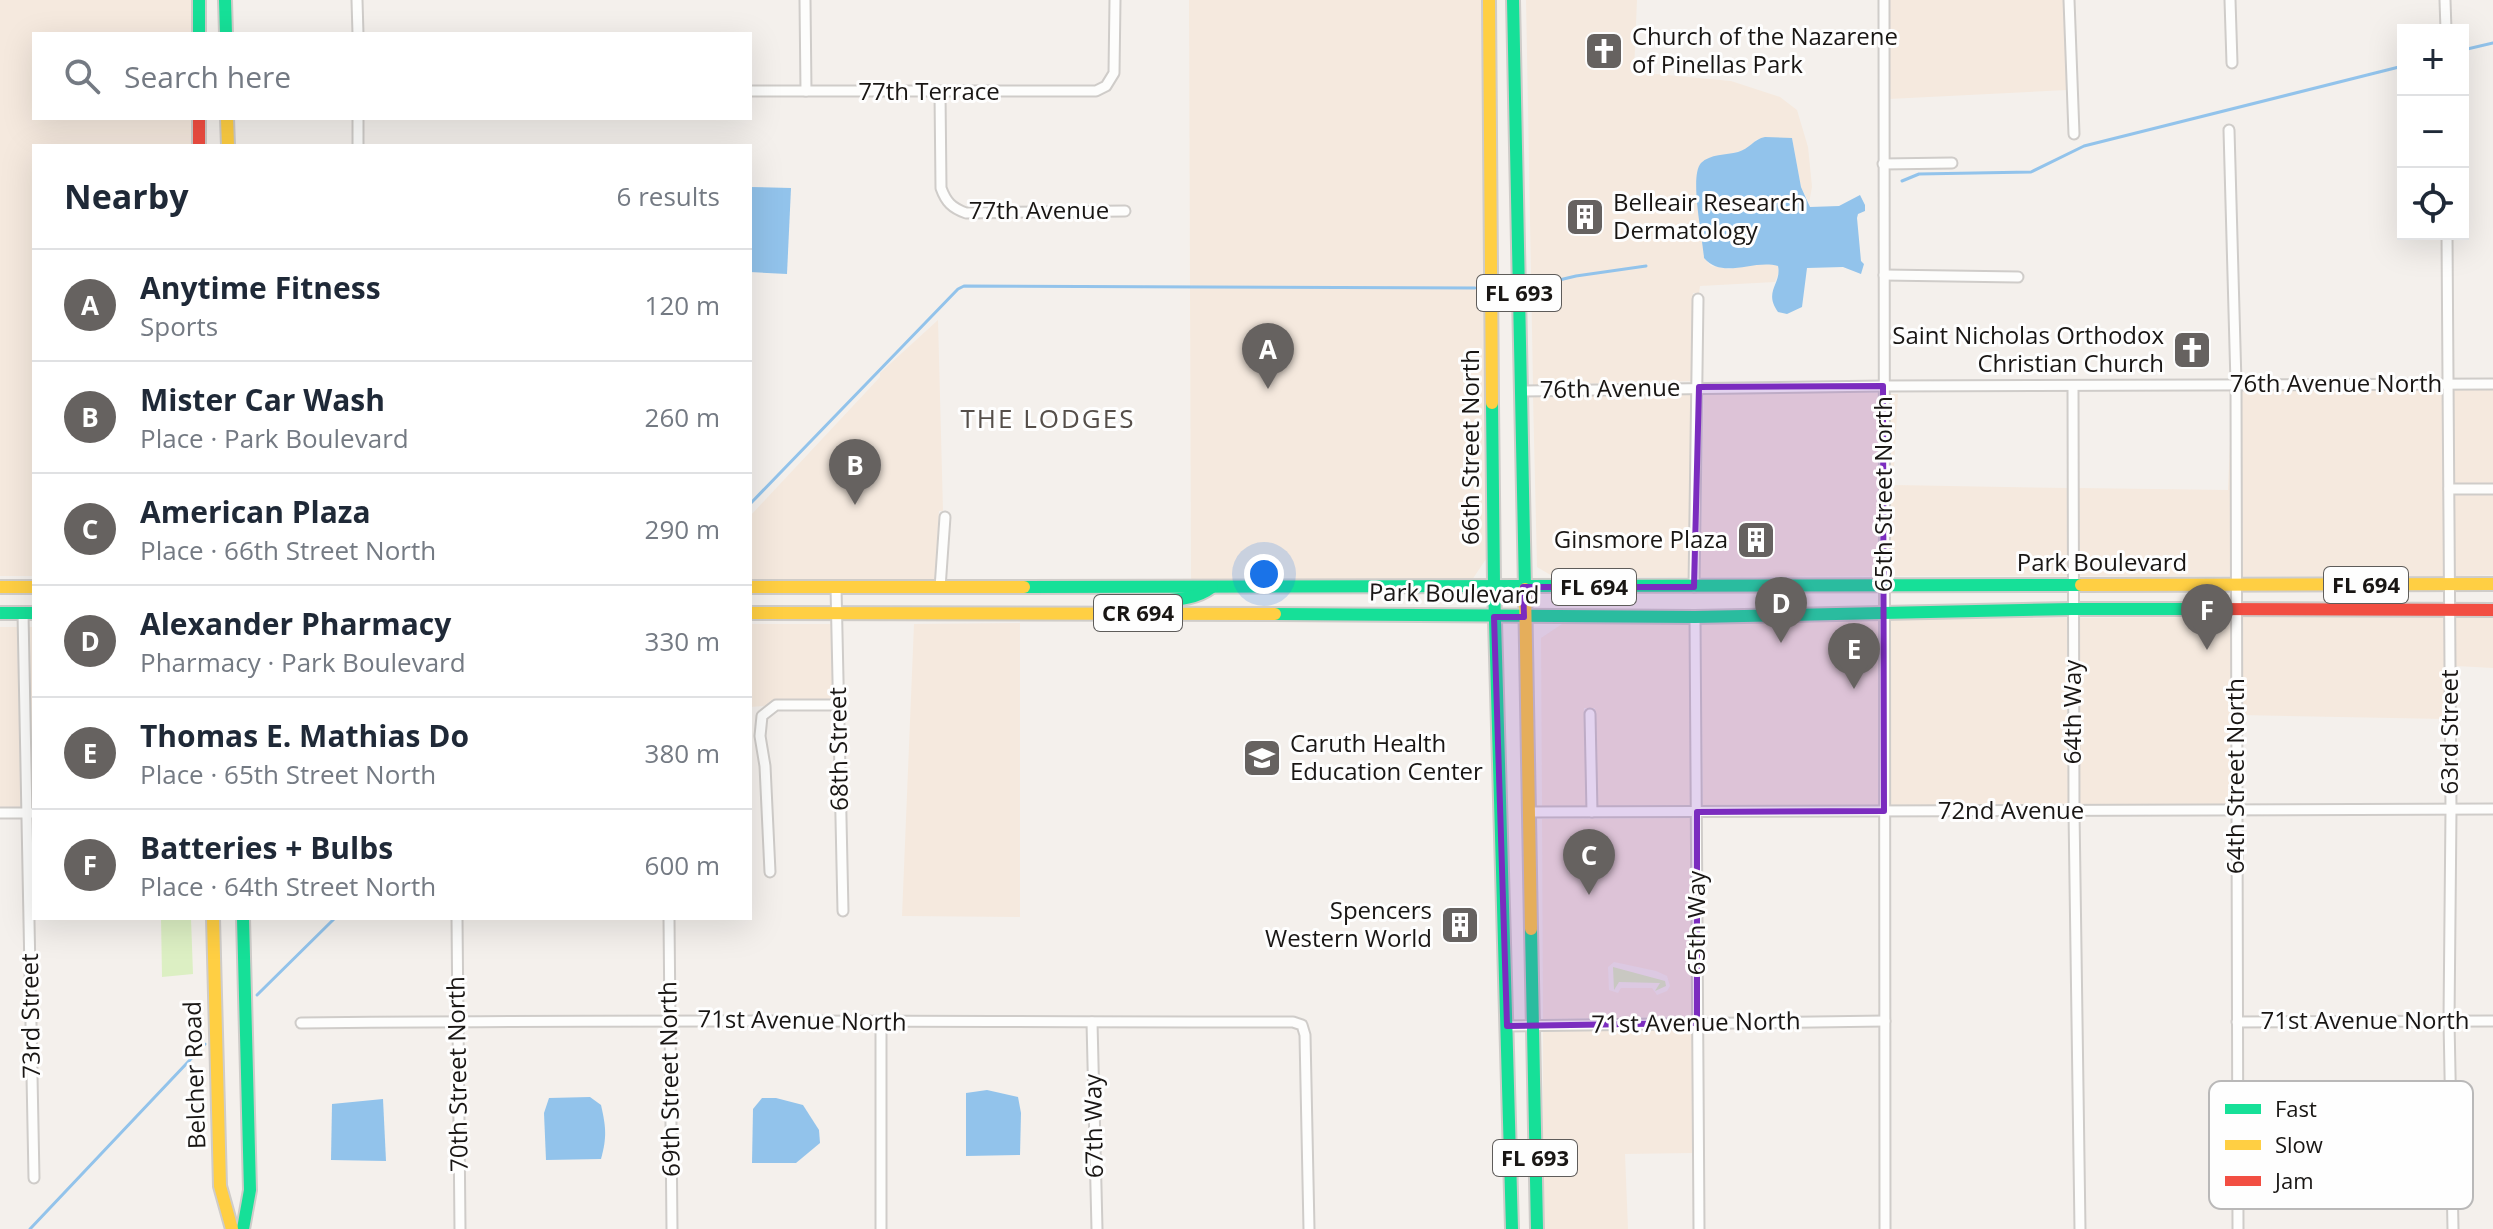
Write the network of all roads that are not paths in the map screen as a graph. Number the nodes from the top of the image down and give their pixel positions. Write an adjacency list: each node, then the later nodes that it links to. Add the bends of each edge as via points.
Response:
1 (199, 0): 13 (main road)
2 (225, 0): 14 (main road)
3 (357, 0): 15 (street)
4 (805, 0): 18 (street)
5 (1115, 0): 19 (street, 77th Terrace, via 1115,69 1106,86 1089,93)
6 (1489, 0): 47 (main road, 66th Street North / FL 693)
7 (1513, 0): 41 (main road, 66th Street North / FL 693)
8 (1884, 0): 29 (street, 65th Street North)
9 (2069, 0): 24 (street)
10 (2230, 0): 16 (street)
11 (2445, 0): 12 (street)
12 (2446, 24)
13 (199, 32)
14 (226, 32)
15 (358, 32)
16 (2232, 63)
17 (752, 91): 18 (street, 77th Terrace)
18 (806, 91): 19 (street, 77th Terrace)
19 (940, 93): 30 (street, 77th Avenue, via 941,188 953,209)
20 (199, 120): 25 (main road)
21 (227, 120): 26 (main road)
22 (358, 120): 27 (street)
23 (2229, 130): 35 (street, 64th Street North)
24 (2074, 134)
25 (199, 144)
26 (228, 144)
27 (358, 144)
28 (1952, 163): 29 (street)
29 (1883, 164): 32 (street, 65th Street North)
30 (1125, 211)
31 (2447, 240): 36 (street, 63rd Street)
32 (1884, 275): 33 (street); 38 (street, 65th Street North)
33 (2018, 277)
34 (1698, 299): 40 (street)
35 (2236, 383): 36 (street, 76th Avenue North); 39 (street, 76th Avenue North); 50 (street, 64th Street North)
36 (2448, 384): 37 (street, 76th Avenue North); 42 (street, 63rd Street)
37 (2493, 384)
38 (1883, 386): 39 (street, 76th Avenue North); 40 (street, 76th Avenue North); 49 (street, 65th Street North)
39 (2073, 386): 48 (street, 64th Way)
40 (1699, 387): 41 (street, 76th Avenue); 57 (street)
41 (1521, 391): 56 (main road, 66th Street North / FL 693)
42 (2449, 489): 43 (street); 45 (street, 63rd Street)
43 (2493, 489)
44 (945, 517): 58 (street)
45 (2449, 584): 46 (main road, Park Boulevard / FL 694); 50 (main road, Park Boulevard / FL 694); 60 (street, 63rd Street)
46 (2493, 584)
47 (1494, 585): 55 (main road, Park Boulevard / CR 694); 56 (main road, Park Boulevard / FL 694); 69 (main road, 66th Street North / FL 693)
48 (2072, 585): 49 (main road, Park Boulevard / FL 694); 50 (main road, Park Boulevard / FL 694); 59 (street, 64th Way)
49 (1884, 586): 57 (main road, Park Boulevard / FL 694); 68 (street, 65th Street North)
50 (2236, 586): 62 (street, 64th Street North)
51 (0, 587): 52 (main road)
52 (32, 587)
53 (752, 587): 54 (main road, Park Boulevard / CR 694)
54 (836, 587): 58 (main road, Park Boulevard / CR 694); 66 (street, 68th Street)
55 (1212, 587): 58 (main road, Park Boulevard / CR 694); 67 (main road, via 1193,598 1136,603)
56 (1523, 587): 57 (main road, Park Boulevard / FL 694); 70 (main road, 66th Street North / FL 693)
57 (1694, 587)
58 (940, 588)
59 (2072, 609): 62 (main road, Park Boulevard / FL 694); 68 (main road, Park Boulevard / FL 694); 78 (street, 64th Way)
60 (2449, 610): 61 (main road, Park Boulevard / FL 694); 62 (main road, Park Boulevard / FL 694); 76 (street, 63rd Street)
61 (2493, 610)
62 (2236, 611): 75 (street, 64th Street North)
63 (0, 613): 64 (main road)
64 (28, 613): 83 (street, 73rd Street)
65 (752, 613): 66 (main road, Park Boulevard / CR 694)
66 (837, 613): 67 (main road, Park Boulevard / CR 694); 72 (street, 68th Street)
67 (1132, 613): 69 (main road, Park Boulevard / CR 694)
68 (1884, 614): 71 (main road, Park Boulevard / FL 694); 77 (street, 65th Street North)
69 (1494, 617): 70 (main road, Park Boulevard / FL 694); 101 (main road, 66th Street North / FL 693)
70 (1524, 617): 71 (main road, Park Boulevard / FL 694); 79 (main road, 66th Street North / FL 693)
71 (1695, 617): 81 (street, 65th Way)
72 (839, 705): 84 (street, via 776,705 762,716); 85 (street, 68th Street)
73 (1590, 714): 80 (street)
74 (2493, 809): 76 (street, 72nd Avenue)
75 (2235, 810): 76 (street, 72nd Avenue); 78 (street, 72nd Avenue); 96 (street, 64th Street North)
76 (2451, 810): 93 (street, 63rd Street)
77 (1884, 811): 78 (street, 72nd Avenue); 81 (street, 72nd Avenue); 92 (street, 65th Street North)
78 (2074, 811): 118 (street, 64th Way)
79 (1528, 812): 80 (street, 72nd Avenue); 100 (main road, 66th Street North / FL 693)
80 (1592, 812): 81 (street, 72nd Avenue)
81 (1697, 812): 99 (street, 65th Way)
82 (0, 813): 83 (street)
83 (30, 813): 104 (street, 73rd Street)
84 (770, 872)
85 (843, 911)
86 (213, 920): 107 (main road, Belcher Road, via 220,1186)
87 (243, 920): 108 (main road, via 250,1190)
88 (457, 920): 91 (street, 70th Street North)
89 (669, 923): 90 (street, 69th Street North)
90 (669, 1020): 91 (street, 71st Avenue North); 98 (street, 71st Avenue North); 110 (street, 69th Street North)
91 (458, 1021): 97 (street, 71st Avenue North); 109 (street, 70th Street North)
92 (1885, 1021): 99 (street, 71st Avenue North); 117 (street, 65th Street North)
93 (2449, 1021): 94 (street, 71st Avenue North); 96 (street, 71st Avenue North); 103 (street, 63rd Street)
94 (2493, 1021)
95 (1092, 1022): 98 (street, 71st Avenue North); 112 (street, 67th Way); 113 (street, 71st Avenue North, via 1302,1025)
96 (2237, 1022): 102 (street, 64th Street North)
97 (301, 1023)
98 (881, 1023): 111 (street)
99 (1697, 1023): 100 (street, 71st Avenue North); 116 (street, 65th Way)
100 (1532, 1025): 101 (street, 71st Avenue North); 115 (main road, 66th Street North / FL 693)
101 (1507, 1026): 114 (main road, 66th Street North / FL 693)
102 (2237, 1081)
103 (2450, 1081)
104 (34, 1178)
105 (2238, 1209): 119 (street, 64th Street North)
106 (2453, 1209): 120 (street, 63rd Street)
107 (232, 1229)
108 (243, 1229)
109 (460, 1229)
110 (672, 1229)
111 (881, 1229)
112 (1097, 1229)
113 (1309, 1229)
114 (1512, 1229)
115 (1537, 1229)
116 (1699, 1229)
117 (1885, 1229)
118 (2080, 1229)
119 (2238, 1229)
120 (2453, 1229)

